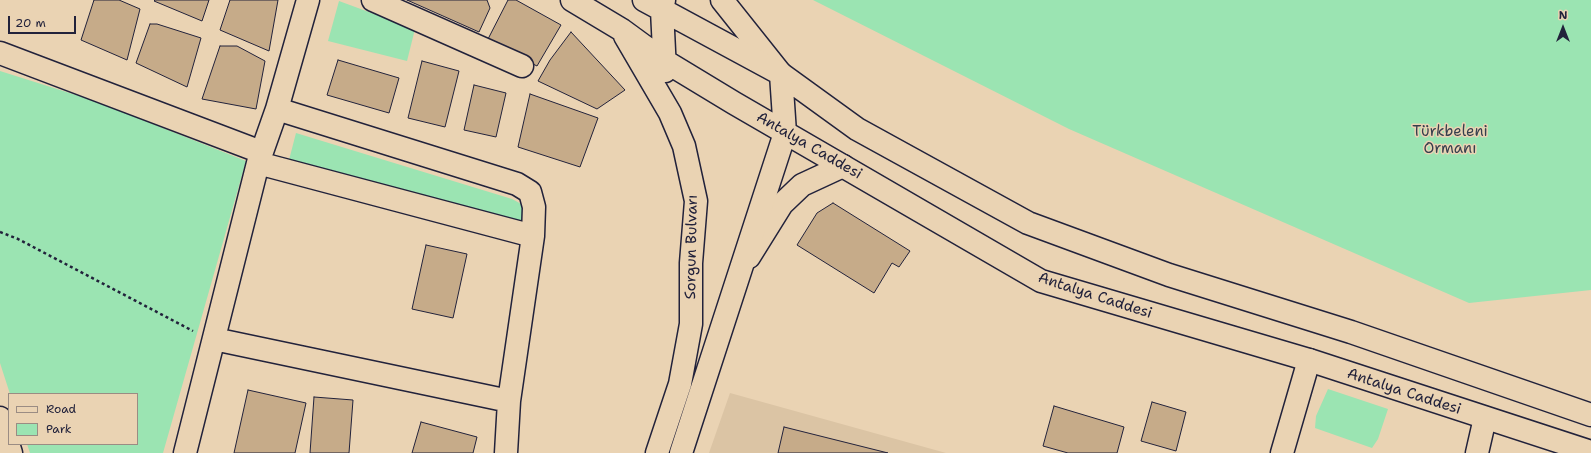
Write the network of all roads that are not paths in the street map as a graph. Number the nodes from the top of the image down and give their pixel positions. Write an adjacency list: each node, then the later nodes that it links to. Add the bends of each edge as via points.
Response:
1 (308, 0): 12 (main road)
2 (373, 0): 10 (main road)
3 (572, 0): 7 (main road, Antalya Caddesi)
4 (644, 0): 6 (main road)
5 (722, 0): 11 (main road)
6 (663, 5): 9 (main road); 11 (main road)
7 (622, 30): 9 (main road, Antalya Caddesi); 13 (main road, Sorgun Bulvarı)
8 (0, 53): 15 (main road)
9 (663, 60): 13 (main road); 14 (main road, Antalya Caddesi)
10 (522, 66)
11 (781, 74): 14 (main road); 22 (main road, via 857,129 1028,223 1169,275 1351,332)
12 (277, 109): 15 (main road); 17 (main road, via 517,184 530,192 534,207)
13 (670, 113): 29 (main road, Sorgun Bulvarı, via 684,146 696,201 691,263 691,324 680,384)
14 (785, 133): 16 (main road, Antalya Caddesi); 18 (main road)
15 (259, 158): 17 (main road); 19 (main road)
16 (843, 166): 18 (main road, via 802,185 782,204); 20 (main road, Antalya Caddesi, via 1041,281)
17 (533, 236): 21 (main road)
18 (742, 268): 30 (main road)
19 (214, 339): 21 (main road); 27 (main road)
20 (1309, 360): 24 (main road, Antalya Caddesi); 31 (main road)
21 (508, 401): 28 (main road)
22 (1591, 415)
23 (0, 418): 25 (main road)
24 (1485, 418): 26 (main road, Antalya Caddesi); 32 (main road)
25 (8, 443)
26 (1591, 452)
27 (185, 453)
28 (506, 453)
29 (657, 453)
30 (681, 453)
31 (1282, 453)
32 (1477, 453)

